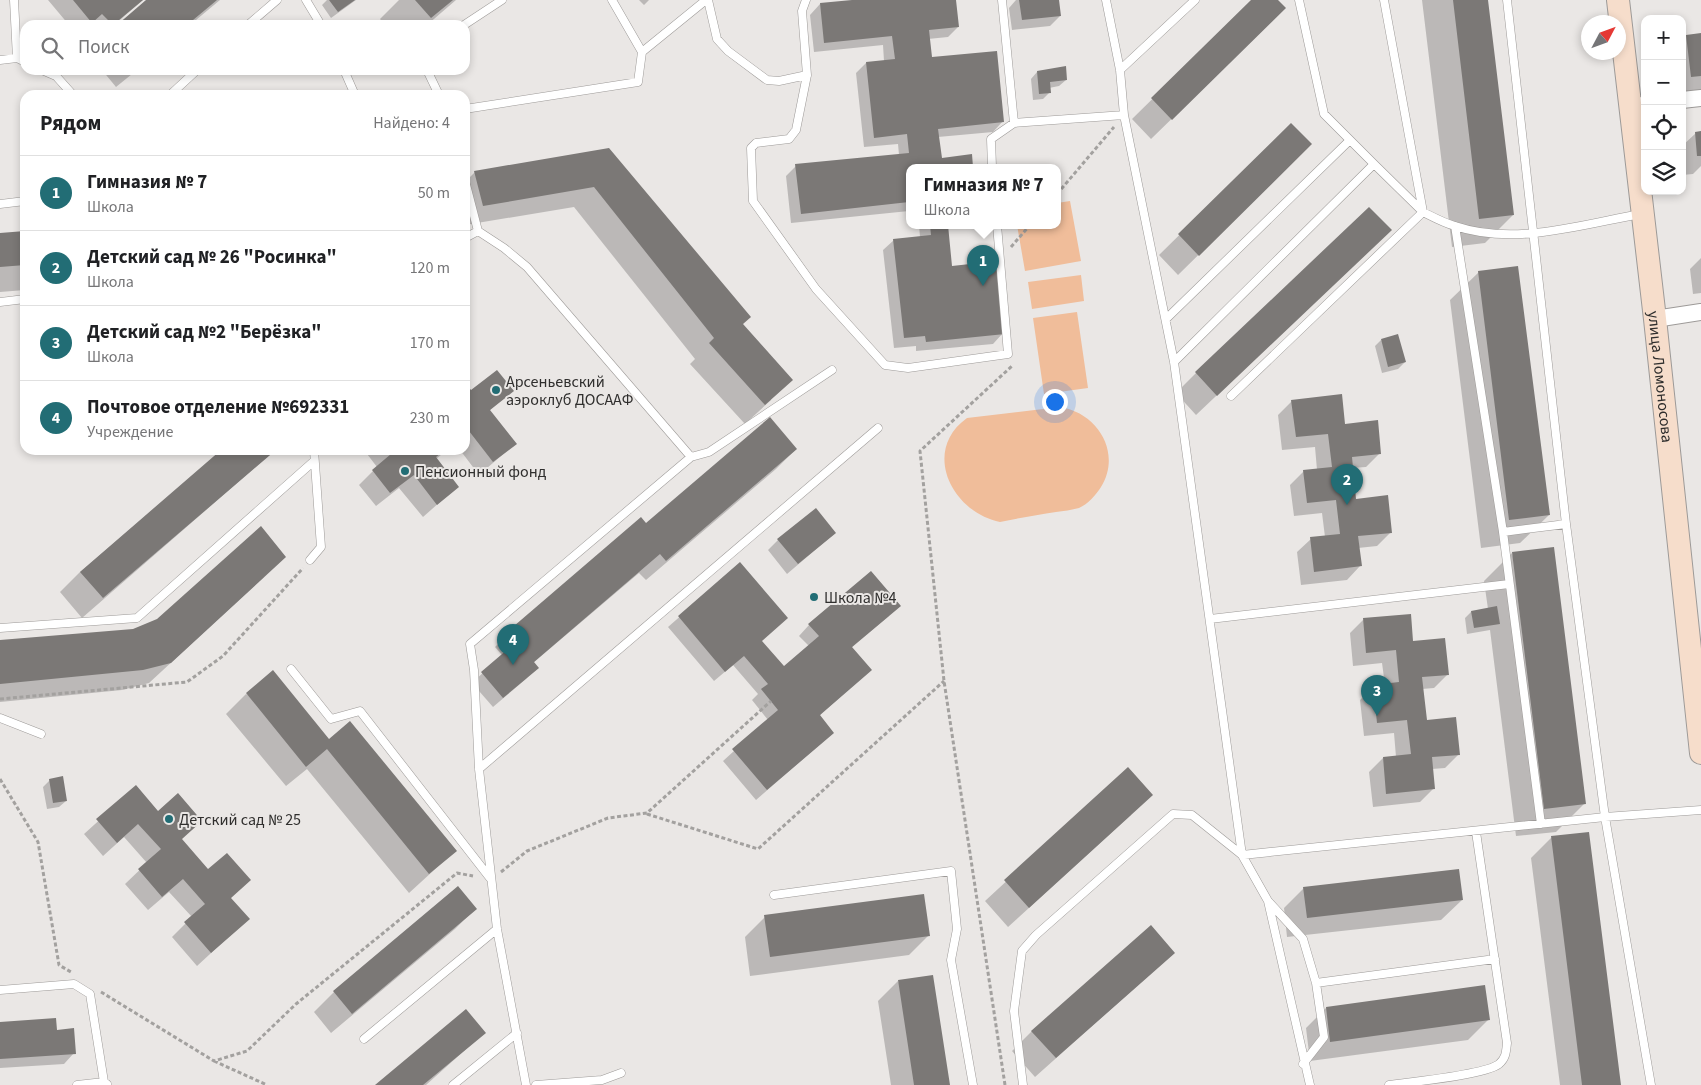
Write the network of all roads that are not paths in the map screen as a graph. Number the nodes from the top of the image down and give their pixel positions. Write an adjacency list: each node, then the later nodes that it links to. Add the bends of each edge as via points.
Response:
1 (14, 0): 19 (lane)
2 (277, 0): 15 (lane)
3 (306, 0): 16 (lane)
4 (502, 0): 17 (lane)
5 (612, 0): 18 (lane)
6 (707, 0): 18 (lane); 27 (lane, via 717,39 728,52 767,80)
7 (806, 0): 27 (lane, via 802,11)
8 (1002, 0): 37 (lane)
9 (1106, 0): 22 (lane)
10 (1195, 0): 22 (lane)
11 (1300, 0): 38 (lane, via 1324,114)
12 (1384, 0): 44 (lane)
13 (1507, 0): 49 (lane)
14 (1618, 0): 34 (main road, улица Ломоносова)
15 (254, 20)
16 (318, 20)
17 (470, 21)
18 (642, 52): 35 (lane, via 638,82)
19 (16, 58): 20 (lane); 21 (lane)
20 (0, 60)
21 (20, 60)
22 (1120, 70): 36 (lane)
23 (54, 75): 28 (lane)
24 (192, 75): 29 (lane)
25 (346, 75): 30 (lane)
26 (429, 75): 31 (lane)
27 (807, 75): 47 (lane, via 796,130 789,139 756,143 751,148 753,202 816,290 885,365 908,368 1008,354)
28 (69, 90)
29 (175, 90)
30 (353, 90)
31 (436, 90)
32 (1701, 98): 33 (street)
33 (1686, 100)
34 (1637, 106): 45 (main road, улица Ломоносова)
35 (470, 108)
36 (1124, 116): 37 (lane); 54 (lane)
37 (1014, 123): 39 (lane, via 991,139)
38 (1349, 141): 40 (lane); 54 (lane)
39 (992, 164)
40 (1374, 164): 44 (lane); 56 (lane)
41 (470, 201): 48 (lane)
42 (20, 202): 43 (lane)
43 (0, 204)
44 (1423, 212): 46 (lane); 58 (lane)
45 (1642, 214): 49 (lane); 55 (main road, улица Ломоносова)
46 (1455, 226): 49 (lane, via 1493,234); 64 (lane)
47 (997, 229)
48 (478, 232): 50 (lane); 61 (lane, via 526,267)
49 (1534, 234): 63 (lane)
50 (470, 236)
51 (20, 300): 52 (lane)
52 (0, 302)
53 (1701, 312): 55 (street)
54 (1166, 318): 56 (lane)
55 (1655, 319): 72 (main road, улица Ломоносова)
56 (1174, 362): 67 (lane)
57 (832, 370): 61 (lane, via 709,452)
58 (1231, 396)
59 (878, 428): 73 (lane)
60 (314, 455): 62 (lane)
61 (692, 457): 73 (lane, via 470,644)
62 (314, 461): 65 (lane, via 321,547); 68 (lane, via 136,618)
63 (1566, 524): 64 (lane); 75 (lane)
64 (1502, 532): 66 (lane)
65 (310, 560)
66 (1509, 584): 67 (lane); 76 (lane)
67 (1210, 619): 78 (lane)
68 (0, 628)
69 (291, 669): 79 (lane, via 331,719 360,711)
70 (0, 718): 71 (lane)
71 (41, 734)
72 (1701, 753)
73 (479, 769): 79 (lane)
74 (1701, 810): 75 (lane)
75 (1605, 817): 76 (lane); 99 (lane)
76 (1541, 824): 77 (lane)
77 (1476, 832): 78 (lane); 83 (lane)
78 (1242, 855): 81 (lane); 96 (lane, via 1192,815 1173,814 1036,935 1022,951 1014,1011)
79 (491, 880): 82 (lane)
80 (774, 895): 95 (lane, via 951,871 957,929 951,960)
81 (1268, 900): 84 (lane, via 1303,939); 88 (lane)
82 (497, 929): 86 (lane); 87 (lane)
83 (1495, 959): 84 (lane); 98 (lane, via 1506,1056 1497,1065 1473,1072)
84 (1316, 982): 88 (lane, via 1324,1037)
85 (0, 990): 90 (lane, via 74,984 90,994)
86 (516, 1034): 92 (lane); 93 (lane)
87 (364, 1039)
88 (1304, 1064): 97 (lane)
89 (621, 1073): 94 (lane, via 602,1080)
90 (106, 1083): 91 (lane)
91 (77, 1085)
92 (453, 1085)
93 (526, 1085)
94 (536, 1085)
95 (973, 1085)
96 (1023, 1085)
97 (1310, 1085)
98 (1389, 1085)
99 (1651, 1085)

